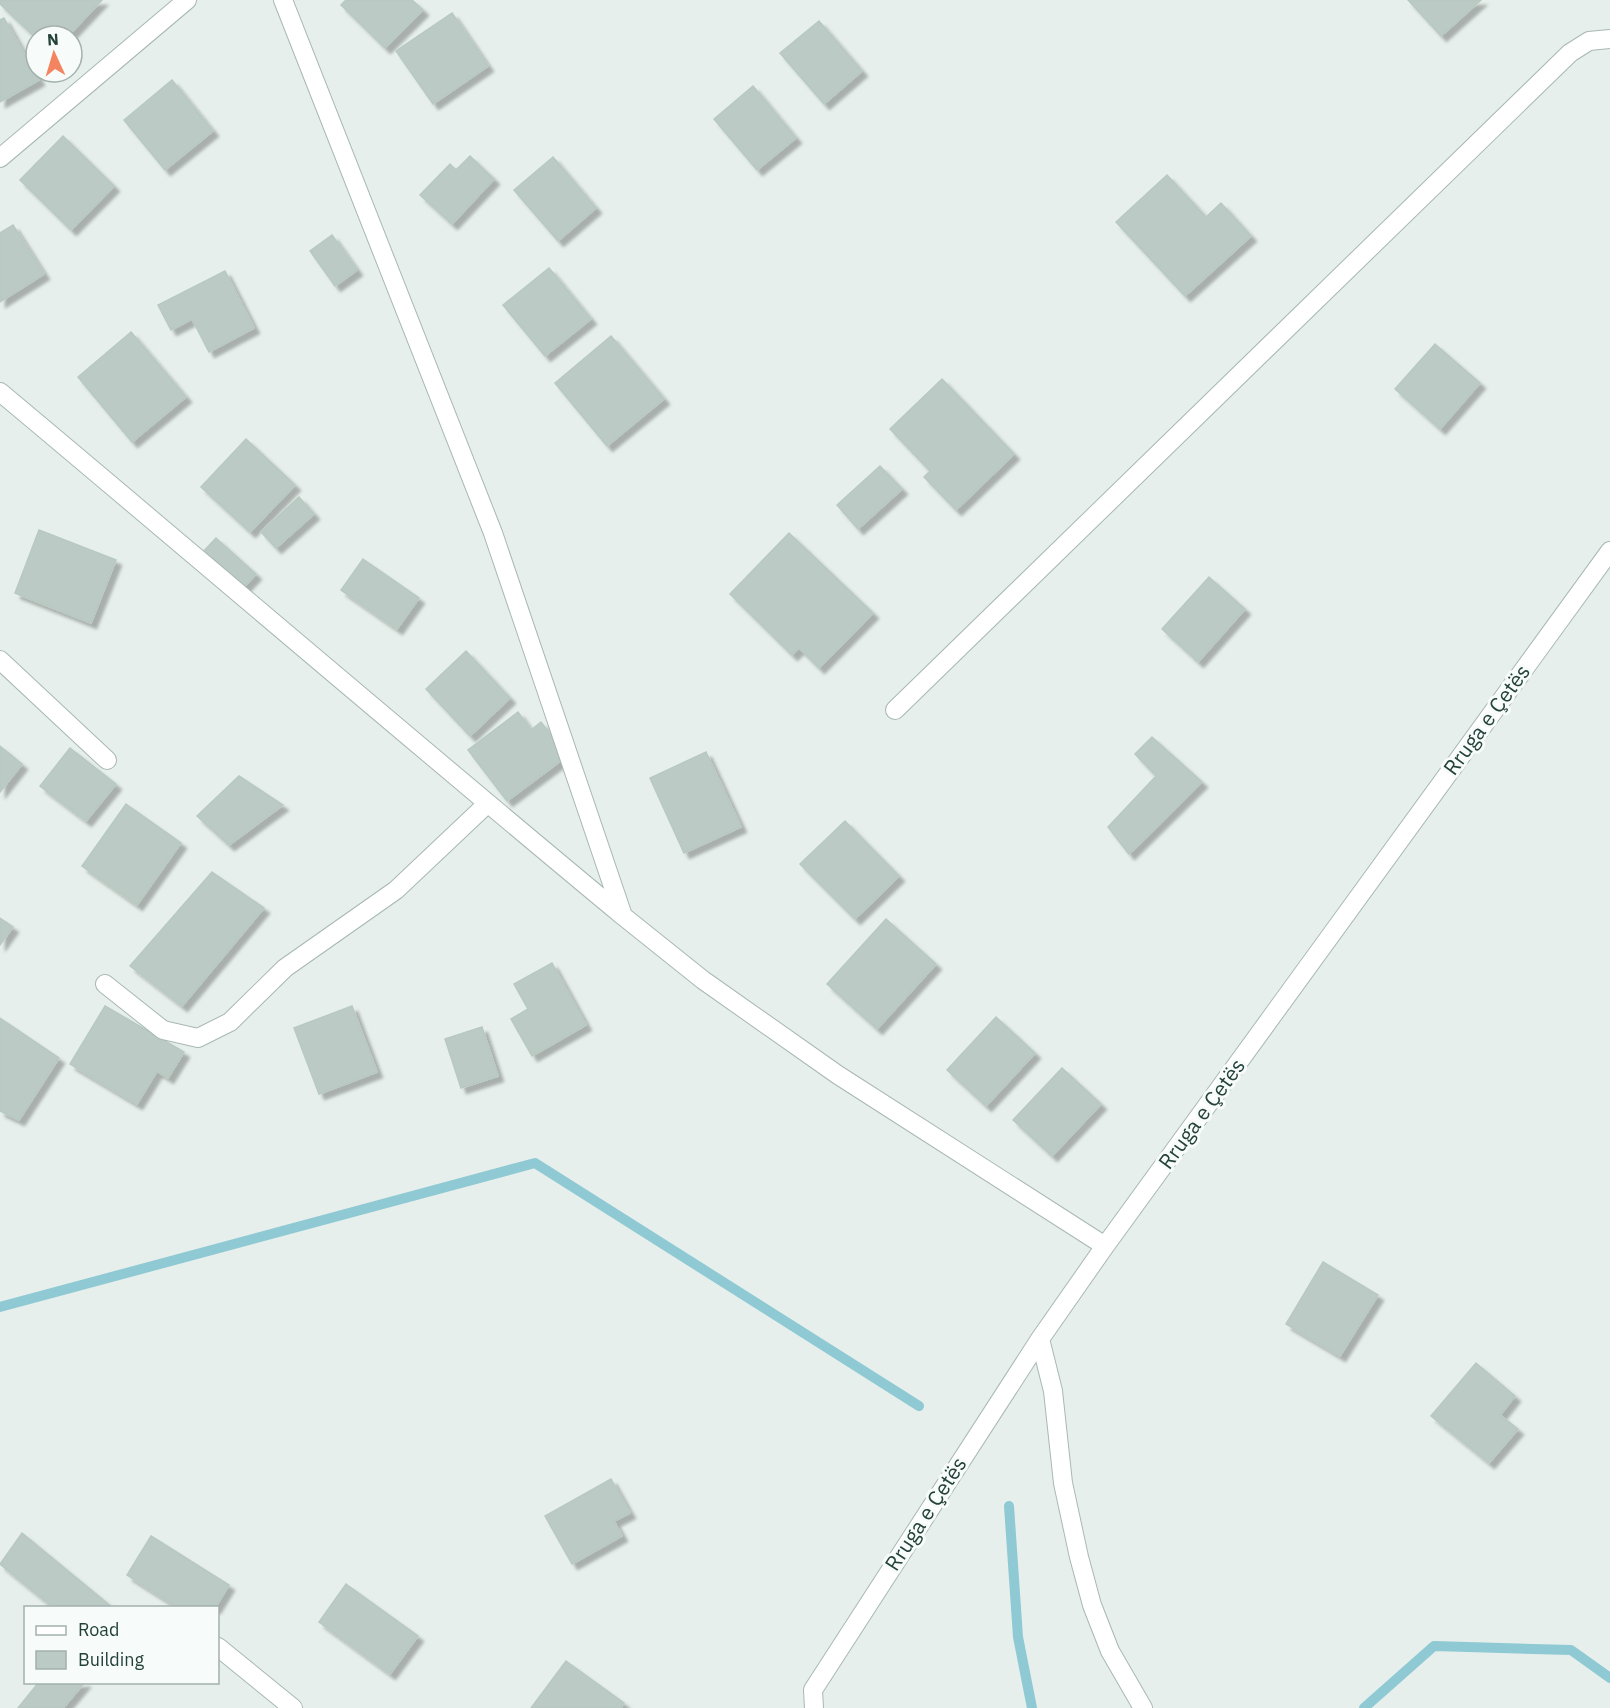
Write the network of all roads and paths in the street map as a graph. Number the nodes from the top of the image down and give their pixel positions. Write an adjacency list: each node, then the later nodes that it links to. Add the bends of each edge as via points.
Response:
1 (187, 0): 4 (street)
2 (283, 0): 11 (street, via 493,533)
3 (1610, 39): 8 (street, via 1589,41 1570,53)
4 (0, 158)
5 (0, 392): 10 (street)
6 (1610, 551): 13 (street, Rruga e Çetës)
7 (0, 660): 9 (street)
8 (895, 710)
9 (107, 760)
10 (487, 804): 11 (street); 12 (street, via 396,890 285,968 230,1022 198,1038 163,1030)
11 (623, 916): 13 (street, via 702,980 838,1075)
12 (105, 984)
13 (1105, 1246): 14 (street, Rruga e Çetës)
14 (1040, 1339): 17 (street, Rruga e Çetës, via 813,1689); 18 (street, via 1053,1391 1063,1483 1092,1605 1110,1651)
15 (219, 1648): 16 (street)
16 (294, 1708)
17 (814, 1708)
18 (1143, 1708)

